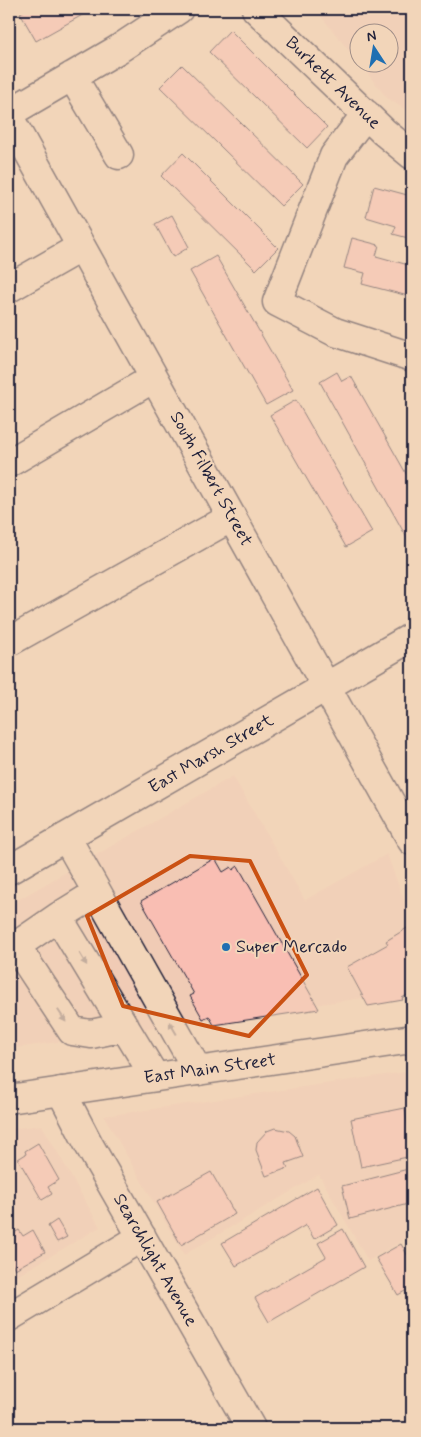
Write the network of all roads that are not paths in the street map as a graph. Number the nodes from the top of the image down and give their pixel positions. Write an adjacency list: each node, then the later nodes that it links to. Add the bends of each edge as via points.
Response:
1 (179, 9): 3 (street)
2 (256, 9): 5 (street, Burkett Avenue)
3 (72, 76): 4 (street); 7 (street)
4 (9, 113)
5 (366, 114): 8 (street, Burkett Avenue); 11 (street, via 334,156 277,302 335,332)
6 (9, 117): 9 (street, South Filbert Street)
7 (119, 155)
8 (412, 155)
9 (81, 247): 10 (street); 12 (street, South Filbert Street)
10 (9, 288)
11 (412, 357)
12 (154, 378): 13 (street); 14 (street, South Filbert Street)
13 (9, 463)
14 (232, 517): 16 (street); 17 (street, South Filbert Street)
15 (412, 637): 17 (street, East Marsh Street)
16 (9, 642)
17 (326, 687): 18 (street, East Marsh Street); 19 (street, South Filbert Street)
18 (66, 837): 20 (street, East Marsh Street); 21 (street)
19 (412, 842)
20 (9, 870)
21 (97, 893): 22 (street); 25 (street, one-way to 21)
22 (58, 917): 23 (street, one-way to 23); 23 (street, one-way to 23, via 16,946 72,1031 91,1034)
23 (125, 1027): 26 (street)
24 (412, 1039): 25 (street, East Main Street)
25 (198, 1071): 26 (street, East Main Street)
26 (155, 1077): 27 (street, East Main Street)
27 (61, 1091): 28 (street, East Main Street); 29 (street, Searchlight Avenue)
28 (9, 1099)
29 (142, 1237): 30 (street); 31 (street, Searchlight Avenue)
30 (9, 1317)
31 (251, 1428)

